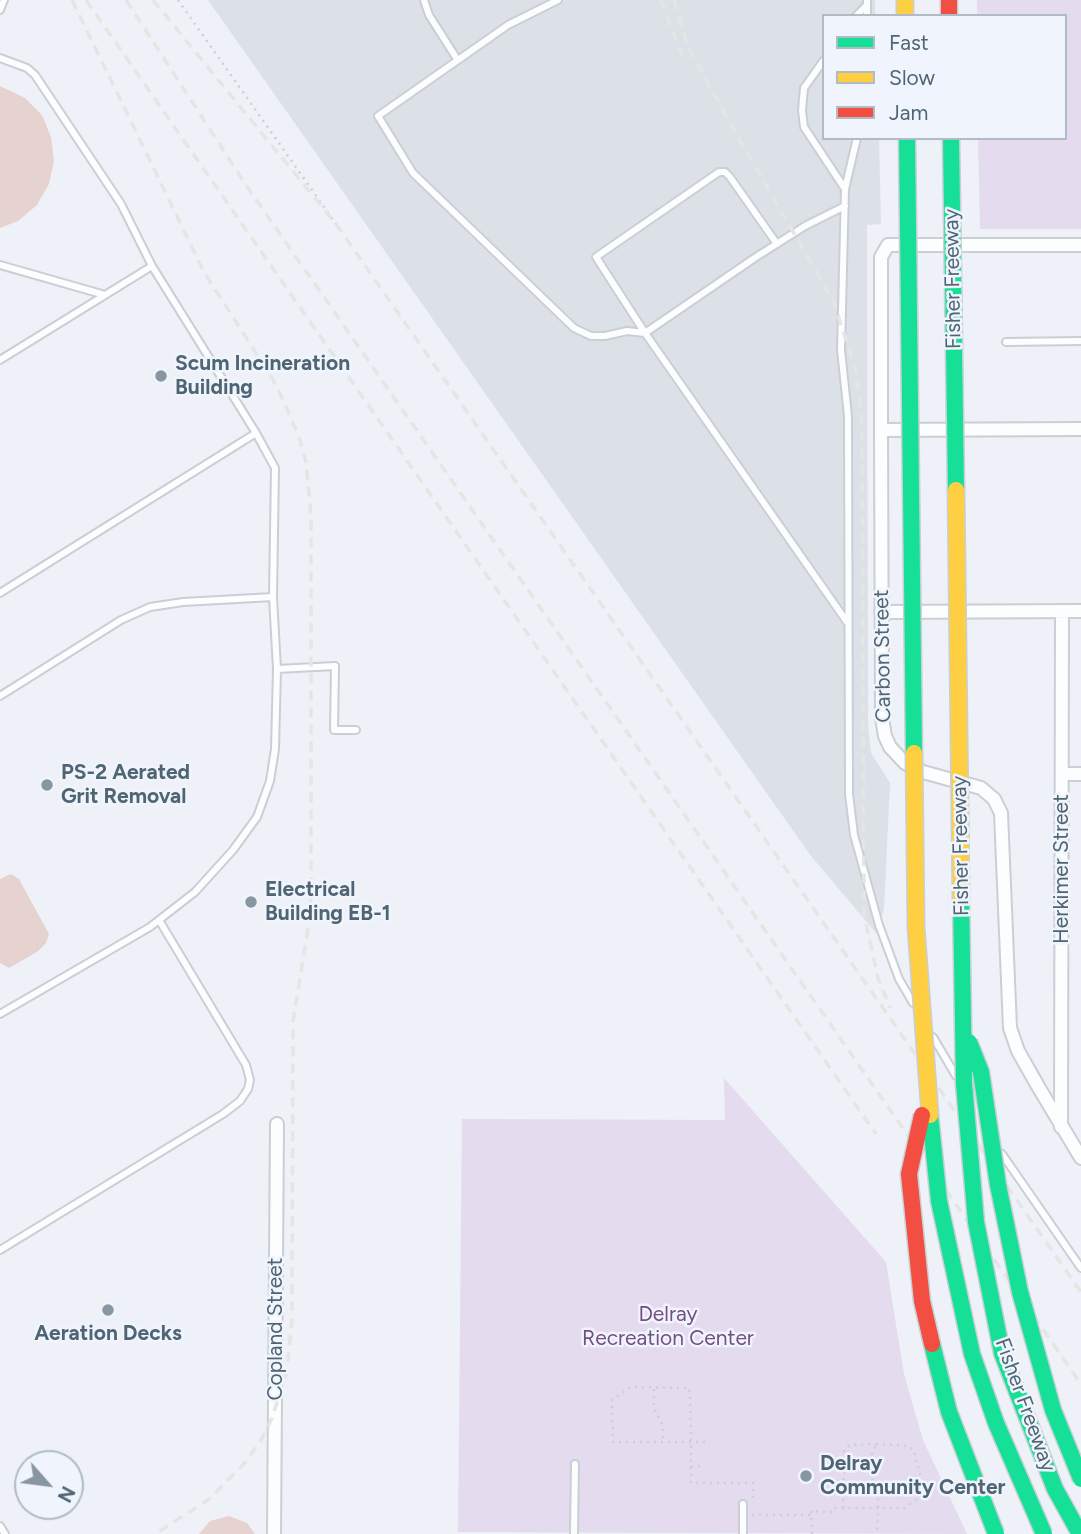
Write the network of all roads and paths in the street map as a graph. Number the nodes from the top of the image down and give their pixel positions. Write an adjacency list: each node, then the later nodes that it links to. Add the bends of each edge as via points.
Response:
1 (4, 0): 5 (lane)
2 (178, 0): 14 (path)
3 (424, 0): 7 (lane)
4 (558, 0): 7 (lane, via 508,25)
5 (0, 10)
6 (0, 58): 18 (lane, via 35,75 121,204)
7 (457, 59): 20 (lane, via 378,116 413,173 574,328 591,336)
8 (822, 63): 12 (lane, via 804,88 804,127)
9 (857, 140): 12 (lane)
10 (906, 140): 41 (highway, Fisher Freeway, bridge, via 916,927)
11 (951, 140): 40 (highway, Fisher Freeway, bridge)
12 (845, 190): 13 (lane)
13 (845, 206): 15 (lane); 32 (lane, via 841,351 848,415)
14 (336, 224)
15 (777, 244): 20 (lane); 20 (lane, via 730,177 719,172 596,257)
16 (1081, 245): 25 (street, Carbon Street, via 888,245 881,257)
17 (0, 265): 19 (lane)
18 (152, 266): 19 (lane); 26 (lane)
19 (105, 295): 23 (lane)
20 (645, 333): 32 (lane)
21 (1081, 341): 22 (lane)
22 (1006, 342)
23 (0, 360)
24 (1081, 429): 25 (street)
25 (881, 430): 31 (street, Carbon Street)
26 (256, 433): 27 (lane); 28 (lane, via 275,468)
27 (0, 593)
28 (272, 597): 33 (lane); 34 (lane, via 150,607 121,620)
29 (1062, 611): 30 (street); 31 (street); 36 (street, Herkimer Street)
30 (1081, 611)
31 (881, 612): 45 (street, Carbon Street, via 882,718 890,747 905,763 923,772 981,788 995,799 1001,813 1010,1028)
32 (848, 623): 42 (lane, via 849,794 854,835 899,979)
33 (277, 669): 35 (lane, via 335,666 334,730); 38 (lane, via 275,749 257,817 195,892)
34 (0, 696)
35 (356, 730)
36 (1062, 774): 37 (street); 45 (street, Herkimer Street)
37 (1081, 774)
38 (159, 920): 39 (lane); 47 (lane, via 246,1065 248,1089 223,1114)
39 (0, 1014)
40 (963, 1026): 57 (highway, bridge, via 981,1072 1020,1292 1052,1410); 71 (highway, Fisher Freeway, bridge, via 976,1222 1002,1353 1055,1489)
41 (927, 1088): 69 (highway, bridge, via 909,1174 922,1301 949,1412); 70 (highway, Fisher Freeway, bridge, via 939,1201 972,1354)
42 (975, 1108)
43 (982, 1120): 48 (lane)
44 (277, 1124): 64 (street, Copland Street)
45 (1061, 1127): 46 (street, Carbon Street)
46 (1081, 1158)
47 (0, 1250)
48 (1081, 1268)
49 (654, 1387): 50 (path); 50 (path, via 631,1387 612,1399 613,1442); 51 (path, via 689,1388)
50 (663, 1442): 51 (path)
51 (691, 1442): 52 (path); 56 (path)
52 (705, 1442)
53 (876, 1444): 59 (path, via 846,1447); 60 (path, via 868,1464 878,1489); 60 (path, via 913,1449 921,1477 920,1497 915,1502 905,1508)
54 (575, 1464): 65 (lane)
55 (705, 1466): 56 (path)
56 (691, 1467): 61 (path, via 691,1483 753,1483 753,1516)
57 (1081, 1479)
58 (743, 1504): 66 (lane)
59 (843, 1508): 60 (path); 61 (path, via 811,1511)
60 (878, 1508): 68 (path)
61 (811, 1515): 67 (path)
62 (0, 1526): 63 (lane)
63 (5, 1534)
64 (274, 1534)
65 (574, 1534)
66 (743, 1534)
67 (812, 1534)
68 (877, 1534)
69 (996, 1534)
70 (1044, 1534)
71 (1080, 1534)

